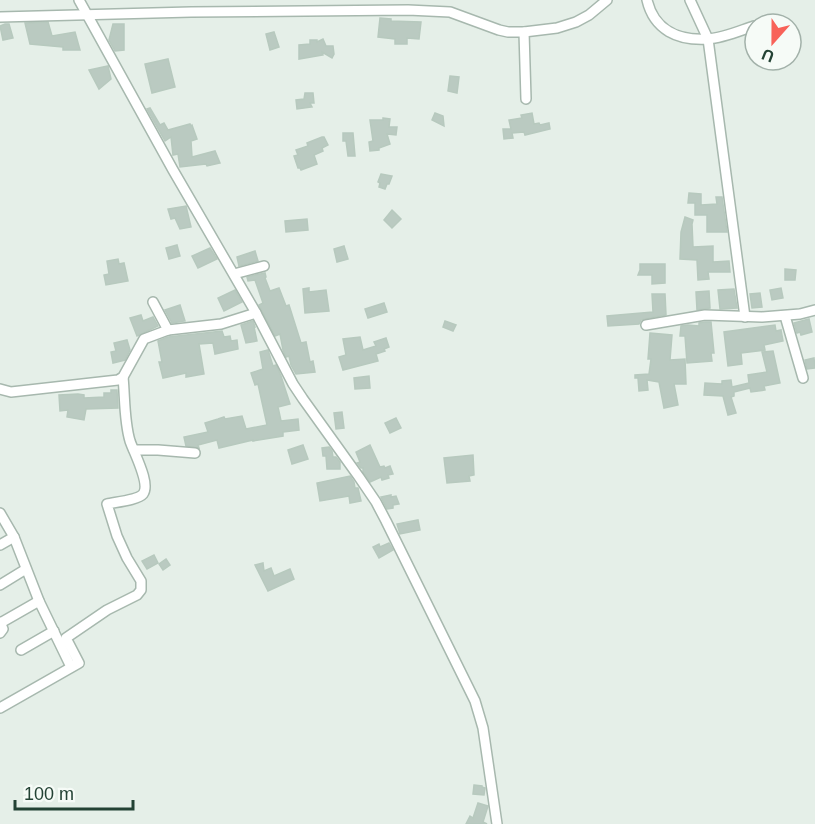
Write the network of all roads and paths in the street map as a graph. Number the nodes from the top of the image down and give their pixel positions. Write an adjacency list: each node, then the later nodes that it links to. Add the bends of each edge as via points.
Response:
1 (80, 0): 5 (street)
2 (607, 0): 8 (street, via 576,22)
3 (647, 0): 9 (street, via 654,20 665,30 678,36)
4 (690, 0): 9 (street)
5 (88, 15): 6 (street); 8 (street, via 408,10 450,12 499,30); 12 (street)
6 (0, 17)
7 (743, 29): 9 (street)
8 (524, 32): 10 (street)
9 (708, 39): 17 (street)
10 (526, 99)
11 (264, 266): 12 (street)
12 (234, 274): 15 (street)
13 (153, 302): 19 (street)
14 (815, 310): 16 (street)
15 (256, 313): 19 (street, via 221,324); 37 (street, via 303,399 376,502 475,701 483,728)
16 (785, 316): 17 (street); 21 (street)
17 (745, 317): 18 (street, via 705,315)
18 (646, 325)
19 (168, 330): 20 (street, via 144,339)
20 (123, 377): 22 (street, via 11,392); 23 (street)
21 (803, 378)
22 (0, 389)
23 (134, 450): 24 (street); 35 (street, via 144,478 144,492 107,504 117,536 141,581 141,590 66,638 79,663)
24 (195, 453)
25 (0, 513): 26 (street)
26 (14, 537): 27 (street); 28 (street)
27 (0, 545)
28 (26, 569): 29 (street); 30 (street)
29 (0, 585)
30 (39, 601): 31 (street); 32 (street)
31 (2, 621): 33 (street)
32 (54, 631): 34 (street); 35 (street)
33 (0, 633)
34 (21, 650)
35 (72, 667): 36 (street)
36 (0, 708)
37 (497, 824)

